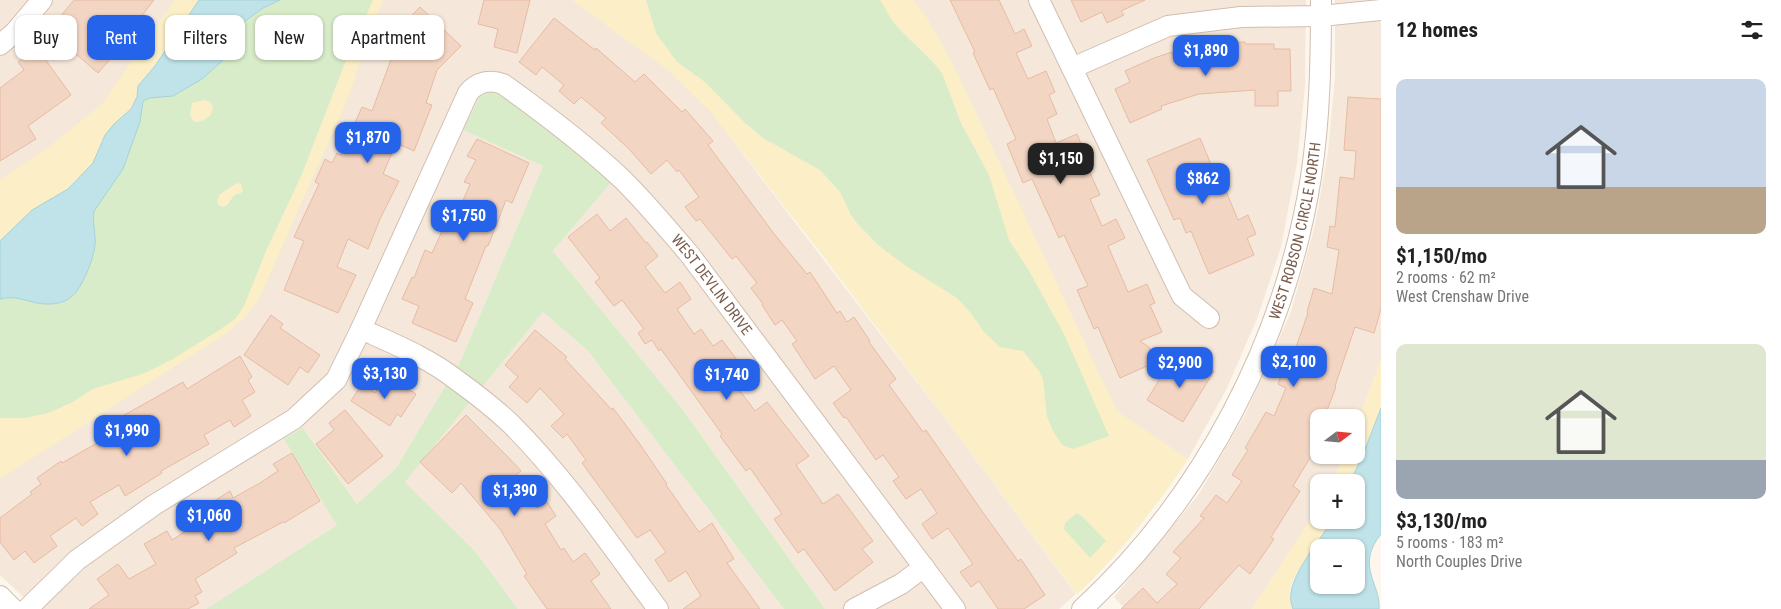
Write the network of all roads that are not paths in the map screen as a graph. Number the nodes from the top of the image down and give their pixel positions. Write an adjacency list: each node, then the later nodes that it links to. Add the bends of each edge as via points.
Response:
1 (42, 0): 5 (street)
2 (1039, 0): 6 (street)
3 (1321, 8): 4 (street, via 1366,13); 6 (street, via 1168,26); 16 (street, WEST ROBSON CIRCLE NORTH, via 1321,82 1306,205 1284,290 1266,340 1225,426 1166,516 1139,550)
4 (1381, 10)
5 (0, 45)
6 (1072, 68): 7 (street, via 1182,296)
7 (1209, 318)
8 (361, 329): 9 (street, WEST DEVLIN DRIVE, via 468,93 480,84 492,81 503,84 599,158 690,255); 12 (street, via 336,380 294,419 138,516 76,560); 13 (street, via 415,354 458,380 510,424 564,483)
9 (924, 567): 14 (street, via 901,584); 15 (street, WEST DEVLIN DRIVE)
10 (0, 596): 11 (street)
11 (12, 609)
12 (26, 609)
13 (658, 609)
14 (854, 609)
15 (955, 609)
16 (1082, 609)

